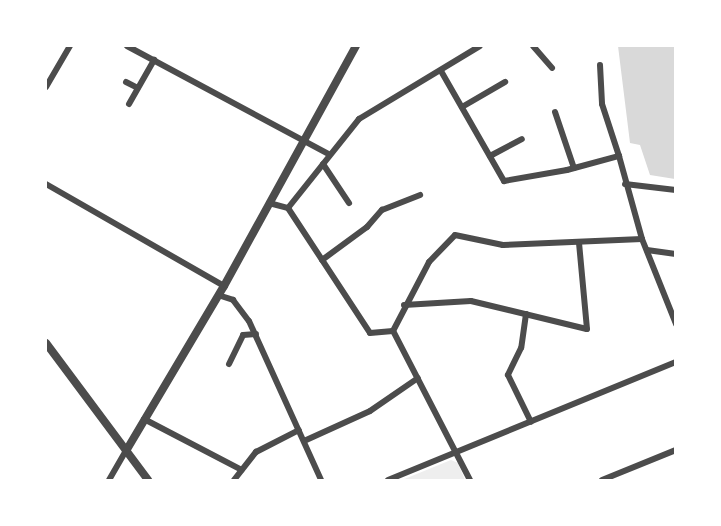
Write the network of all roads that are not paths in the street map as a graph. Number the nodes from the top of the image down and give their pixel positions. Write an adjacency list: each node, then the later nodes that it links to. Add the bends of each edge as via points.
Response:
1 (70, 46): 12 (street)
2 (127, 46): 6 (street)
3 (356, 46): 18 (street)
4 (480, 46): 9 (street)
5 (533, 46): 8 (street)
6 (154, 60): 13 (street); 18 (street)
7 (600, 65): 21 (street, via 602,104)
8 (552, 68)
9 (441, 71): 15 (street); 19 (street, via 359,119)
10 (126, 82): 13 (street)
11 (505, 82): 15 (street)
12 (46, 87)
13 (138, 88): 14 (street)
14 (129, 104)
15 (462, 107): 20 (street)
16 (555, 112): 23 (street)
17 (522, 139): 20 (street)
18 (302, 141): 19 (street); 28 (street)
19 (330, 155): 22 (street)
20 (490, 156): 23 (street, via 503,181)
21 (619, 156): 23 (street); 25 (street)
22 (323, 164): 29 (street); 30 (street)
23 (574, 169)
24 (46, 184): 36 (street)
25 (625, 184): 26 (street); 31 (street)
26 (676, 190)
27 (420, 195): 35 (street, via 382,210)
28 (269, 203): 30 (street); 36 (street)
29 (349, 204)
30 (288, 208): 35 (street)
31 (642, 239): 32 (street); 33 (street)
32 (579, 243): 38 (street, via 503,245 455,235 429,261); 39 (street, via 587,329)
33 (647, 250): 34 (street); 40 (street)
34 (676, 254)
35 (322, 260): 41 (street, via 370,333)
36 (225, 286): 37 (street)
37 (218, 295): 42 (street, via 233,300); 47 (street)
38 (404, 305): 39 (street, via 471,301); 41 (street)
39 (526, 314): 48 (street, via 521,348 508,375)
40 (676, 324)
41 (393, 331): 46 (street)
42 (256, 334): 45 (street, via 243,335); 49 (street)
43 (46, 343): 52 (street)
44 (676, 362): 48 (street)
45 (229, 364)
46 (418, 378): 50 (street, via 370,411); 53 (street)
47 (144, 419): 52 (street); 54 (street)
48 (531, 422): 53 (street)
49 (299, 430): 50 (street); 54 (street, via 256,452)
50 (304, 442): 58 (street)
51 (676, 450): 61 (street)
52 (126, 451): 55 (street); 56 (street)
53 (458, 453): 59 (street); 60 (street)
54 (242, 470): 57 (street)
55 (109, 481)
56 (148, 481)
57 (234, 481)
58 (321, 481)
59 (388, 481)
60 (470, 481)
61 (602, 481)

